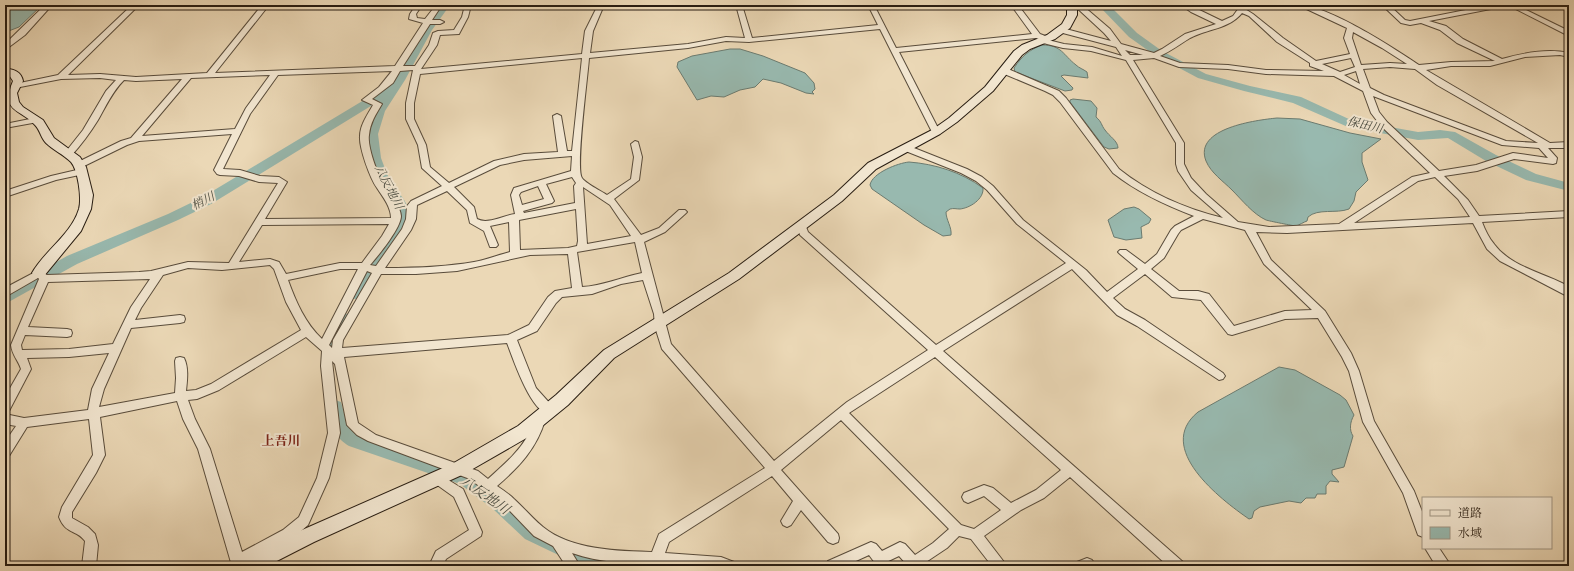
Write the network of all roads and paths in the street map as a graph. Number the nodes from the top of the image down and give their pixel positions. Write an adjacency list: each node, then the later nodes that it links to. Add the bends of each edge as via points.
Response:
1 (49, 5): 28 (street)
2 (136, 5): 47 (street)
3 (266, 5): 46 (street)
4 (419, 5): 19 (street, via 413,19)
5 (439, 5): 19 (street)
6 (468, 5): 39 (street, via 465,17 456,32 438,33 422,63)
7 (601, 5): 32 (street, via 589,32)
8 (739, 5): 26 (street)
9 (872, 5): 22 (street)
10 (1014, 5): 25 (street)
11 (1073, 5): 23 (street, via 1071,19); 27 (street, via 1079,6 1095,20)
12 (1184, 5): 20 (street, via 1193,12)
13 (1301, 5): 21 (street)
14 (1385, 5): 18 (street, via 1403,22)
15 (1501, 5): 18 (street)
16 (1510, 5): 24 (street)
17 (1243, 8): 20 (street, via 1235,17); 36 (street, via 1280,40)
18 (1422, 21): 35 (street, via 1443,28 1454,38)
19 (433, 22): 37 (street)
20 (1222, 24): 33 (street, via 1188,36)
21 (1350, 27): 30 (street, via 1348,38); 38 (street, via 1385,46)
22 (883, 28): 26 (street); 29 (street)
23 (1062, 30): 25 (street); 27 (street)
24 (1569, 34)
25 (1041, 38): 29 (street); 34 (street, via 1063,46 1092,49); 42 (street, via 1018,53)
26 (748, 40): 32 (street, via 726,39 688,46)
27 (1119, 46): 33 (street); 34 (street)
28 (5, 48)
29 (895, 50): 56 (street)
30 (1354, 55): 36 (street); 40 (street)
31 (1569, 55): 35 (street, via 1525,55)
32 (587, 56): 39 (street); 62 (street)
33 (1154, 56): 34 (street); 44 (street, via 1182,66 1228,66 1266,72)
34 (1128, 58): 81 (street, via 1180,143 1180,165 1184,174 1202,195)
35 (1501, 60): 38 (street, via 1490,64 1451,64)
36 (1314, 63): 44 (street); 45 (street)
37 (400, 68): 39 (street); 43 (street); 79 (street, via 382,89 366,100 378,104 368,121 364,136 370,164 379,185 392,204)
38 (1417, 68): 40 (street, via 1382,65 1363,66); 60 (street)
39 (415, 69): 70 (street, via 410,119 422,145 426,168)
40 (1358, 69): 45 (street); 51 (street)
41 (5, 71): 50 (street, via 17,76)
42 (1005, 71): 56 (street, via 989,89); 77 (street, via 1048,89 1059,97 1109,162 1126,179 1168,203)
43 (276, 73): 46 (street); 55 (street)
44 (1306, 73): 45 (street)
45 (1335, 74): 51 (street)
46 (209, 75): 48 (street)
47 (61, 77): 49 (street, via 100,76); 50 (street)
48 (188, 77): 49 (street); 57 (street)
49 (120, 79): 63 (street, via 80,141)
50 (15, 86): 53 (street, via 12,98 14,103)
51 (1366, 91): 60 (street, via 1493,139 1516,145); 67 (street, via 1375,113)
52 (557, 116): 64 (street)
53 (35, 120): 54 (street); 63 (street, via 43,126 50,140)
54 (5, 126)
55 (238, 131): 57 (street); 80 (street, via 218,170 283,182)
56 (936, 132): 61 (street)
57 (135, 140): 65 (street)
58 (635, 144): 72 (street, via 638,158 635,180)
59 (1569, 145): 60 (street)
60 (1545, 146): 67 (street, via 1553,161 1513,156 1477,168)
61 (906, 148): 83 (street, via 872,166 838,198); 91 (street, via 979,179 1020,222)
62 (576, 153): 64 (street); 66 (street)
63 (68, 154): 65 (street, via 76,160)
64 (563, 154): 70 (street, via 524,157 497,163)
65 (80, 168): 71 (street); 97 (street, via 86,195 83,216)
66 (576, 173): 68 (street); 69 (street)
67 (1436, 174): 78 (street, via 1467,204); 84 (street, via 1415,179)
68 (541, 182): 75 (street, via 515,193); 75 (street, via 549,202)
69 (581, 183): 72 (street); 73 (street, via 578,186)
70 (448, 187): 82 (street, via 471,210 473,221); 95 (street, via 414,203 406,230)
71 (5, 194)
72 (608, 199): 86 (street)
73 (580, 205): 75 (street); 88 (street, via 583,241)
74 (682, 212): 86 (street, via 662,230)
75 (517, 214): 82 (street); 90 (street)
76 (1569, 214): 78 (street)
77 (1202, 216): 81 (street); 94 (street, via 1178,228 1161,256)
78 (1476, 220): 84 (street); 102 (street, via 1496,253)
79 (395, 221): 80 (street); 93 (street, via 386,238)
80 (258, 222): 92 (street)
81 (1236, 224): 85 (street)
82 (481, 225): 87 (street, via 488,229)
83 (802, 226): 106 (street, via 734,276); 113 (street, via 803,233)
84 (1341, 226): 85 (street, via 1281,230)
85 (1249, 228): 104 (street, via 1267,262)
86 (638, 239): 88 (street); 98 (street)
87 (493, 245)
88 (576, 249): 90 (street); 101 (street)
89 (1123, 252): 94 (street)
90 (515, 254): 95 (street, via 468,266 416,271)
91 (1072, 264): 103 (street, via 1083,272); 113 (street)
92 (232, 266): 96 (street, via 188,265); 99 (street, via 270,262 280,268)
93 (364, 267): 95 (street); 99 (street, via 340,266); 114 (street)
94 (1145, 269): 103 (street); 104 (street, via 1180,296 1200,294 1206,297 1232,331 1285,315)
95 (378, 270): 114 (street)
96 (159, 273): 97 (street, via 139,276); 107 (street)
97 (41, 275): 100 (street); 108 (street, via 41,284)
98 (648, 275): 101 (street, via 592,290); 106 (street)
99 (283, 278): 109 (street, via 291,302)
100 (6, 291)
101 (578, 291): 111 (street, via 554,297 537,324)
102 (1569, 293)
103 (1106, 298): 117 (street, via 1121,312 1142,323)
104 (1321, 314): 135 (street, via 1347,356 1369,422 1408,491)
105 (180, 319): 107 (street)
106 (659, 322): 122 (street, via 608,354); 127 (street, via 666,346)
107 (127, 325): 112 (street)
108 (22, 331): 110 (street); 115 (street, via 16,345)
109 (307, 331): 114 (street); 118 (street, via 215,387)
110 (67, 333)
111 (511, 338): 114 (street); 122 (street)
112 (116, 348): 115 (street, via 69,353); 121 (street, via 94,399)
113 (937, 351): 120 (street); 128 (street)
114 (332, 353): 126 (street, via 353,425 372,438); 142 (street, via 326,366 334,433 323,478 311,507 297,528)
115 (18, 354): 119 (street, via 26,364 26,369)
116 (180, 361): 118 (street)
117 (1218, 376)
118 (181, 397): 121 (street); 142 (street, via 204,449)
119 (5, 408)
120 (842, 412): 127 (street); 136 (street)
121 (94, 413): 124 (street); 145 (street, via 99,455 66,510 65,517 67,522 87,533 90,538 92,545)
122 (544, 416): 126 (street, via 506,443); 130 (street, via 522,454)
123 (5, 419): 124 (street)
124 (24, 423): 125 (street)
125 (5, 452)
126 (458, 469): 129 (street); 130 (street, via 474,475)
127 (773, 469): 132 (street); 141 (street, via 664,538)
128 (1070, 470): 133 (street, via 1040,494); 152 (street)
129 (437, 478): 142 (street); 146 (street, via 459,493 476,532 441,555)
130 (489, 486): 139 (street, via 539,532)
131 (968, 497): 133 (street, via 984,490)
132 (801, 501): 134 (street); 138 (street)
133 (1010, 510): 137 (street)
134 (787, 521)
135 (1422, 528)
136 (957, 529): 137 (street); 143 (street, via 949,539)
137 (975, 535): 149 (street)
138 (833, 538)
139 (558, 542): 141 (street, via 589,553 613,557); 147 (street)
140 (1433, 549): 153 (street)
141 (656, 558): 148 (street, via 721,563)
142 (242, 564)
143 (916, 564): 144 (street, via 900,548 880,559 871,548)
144 (833, 565)
145 (89, 566)
146 (436, 566)
147 (573, 566)
148 (729, 566)
149 (1000, 566)
150 (1082, 566): 151 (street)
151 (1089, 566)
152 (1178, 566)
153 (1444, 566)

